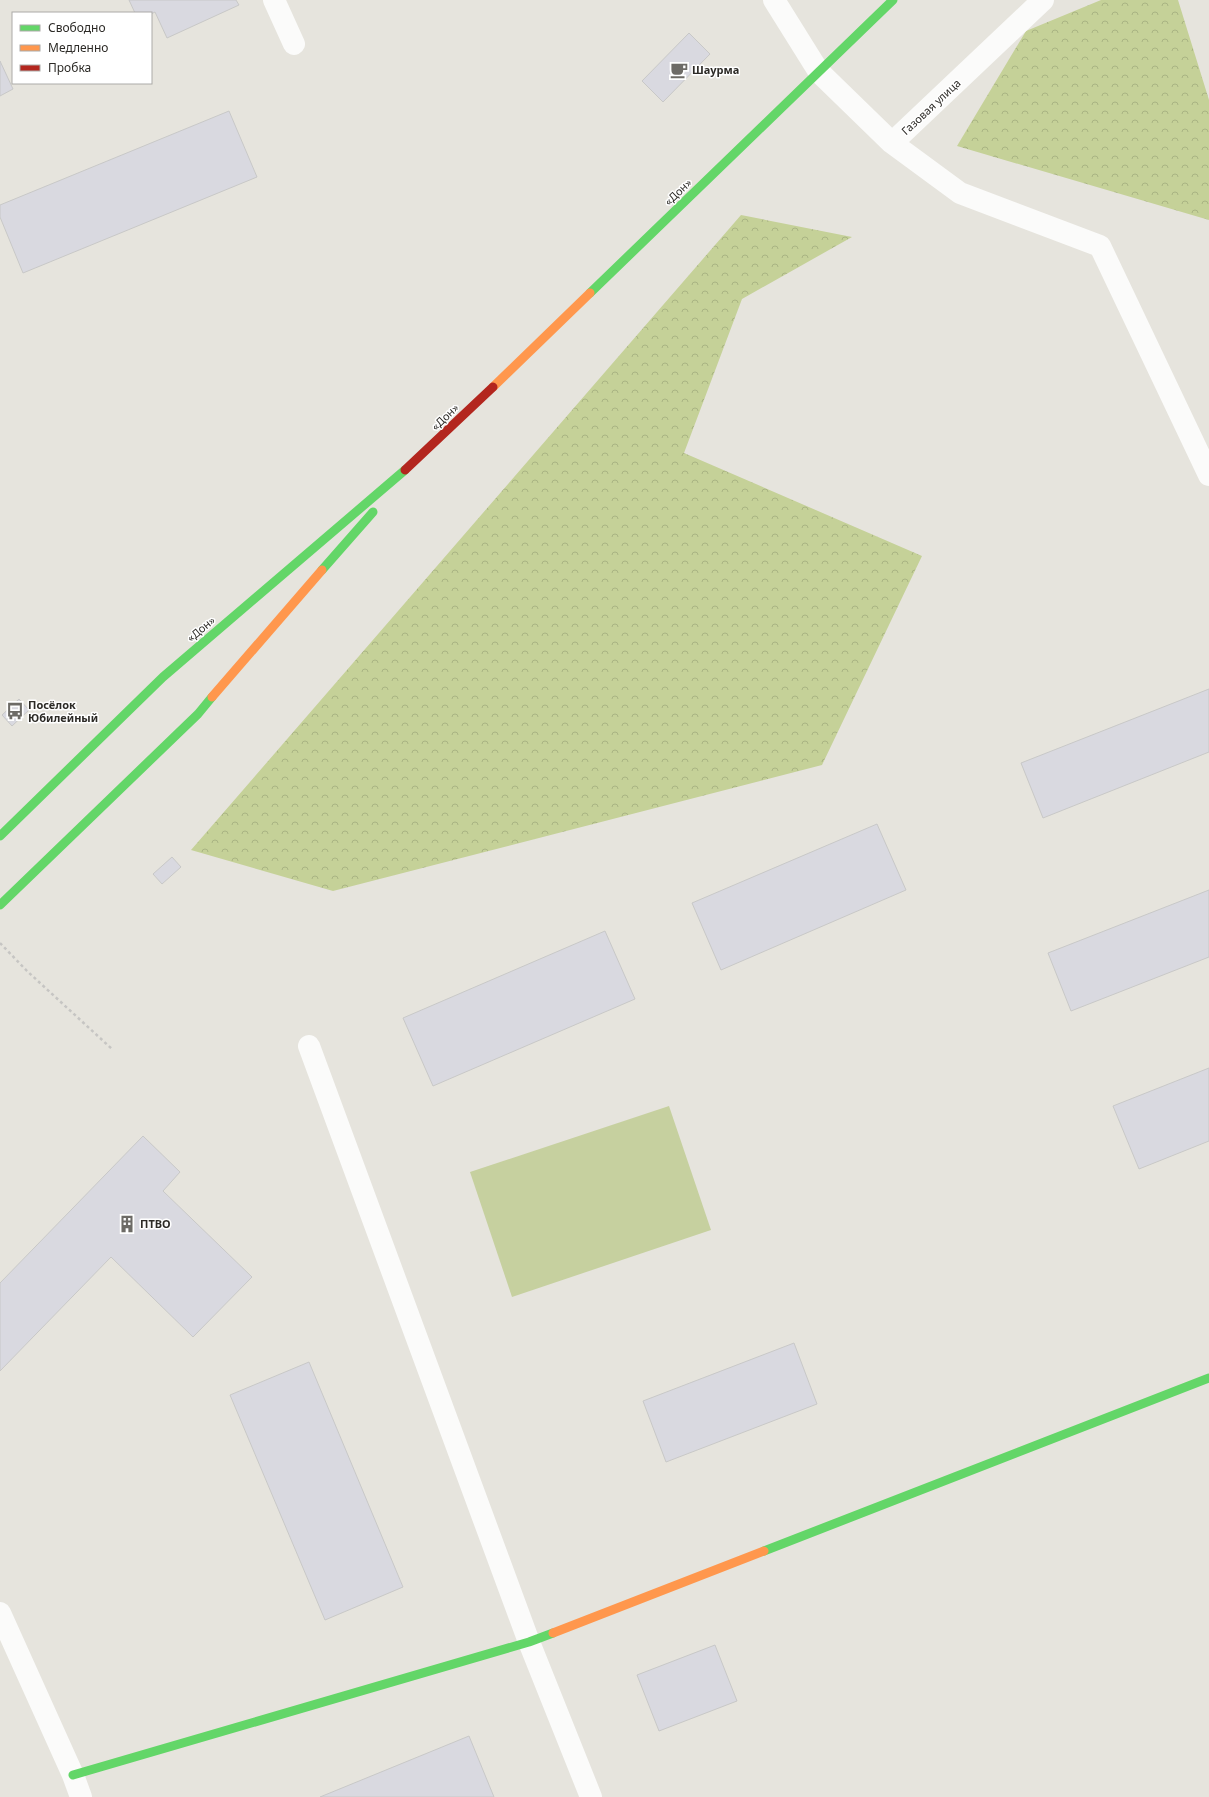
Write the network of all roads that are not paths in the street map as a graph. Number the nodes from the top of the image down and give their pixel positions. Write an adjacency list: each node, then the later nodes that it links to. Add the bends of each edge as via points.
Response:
1 (274, 0): 5 (street)
2 (774, 0): 6 (street, Газовая улица)
3 (893, 0): 6 (main road, «Дон»)
4 (1043, 0): 7 (street, Газовая улица)
5 (294, 44)
6 (819, 72): 7 (street, Газовая улица); 8 (main road, «Дон»)
7 (892, 143): 9 (street, via 960,193 1100,246)
8 (423, 455): 10 (main road, «Дон», via 163,677); 11 (main road, via 198,714)
9 (1209, 475)
10 (0, 836)
11 (0, 905)
12 (309, 1046): 15 (street)
13 (1209, 1378): 15 (main road)
14 (0, 1613): 16 (street)
15 (529, 1642): 16 (main road); 18 (street)
16 (73, 1775): 17 (street)
17 (81, 1797)
18 (590, 1797)

